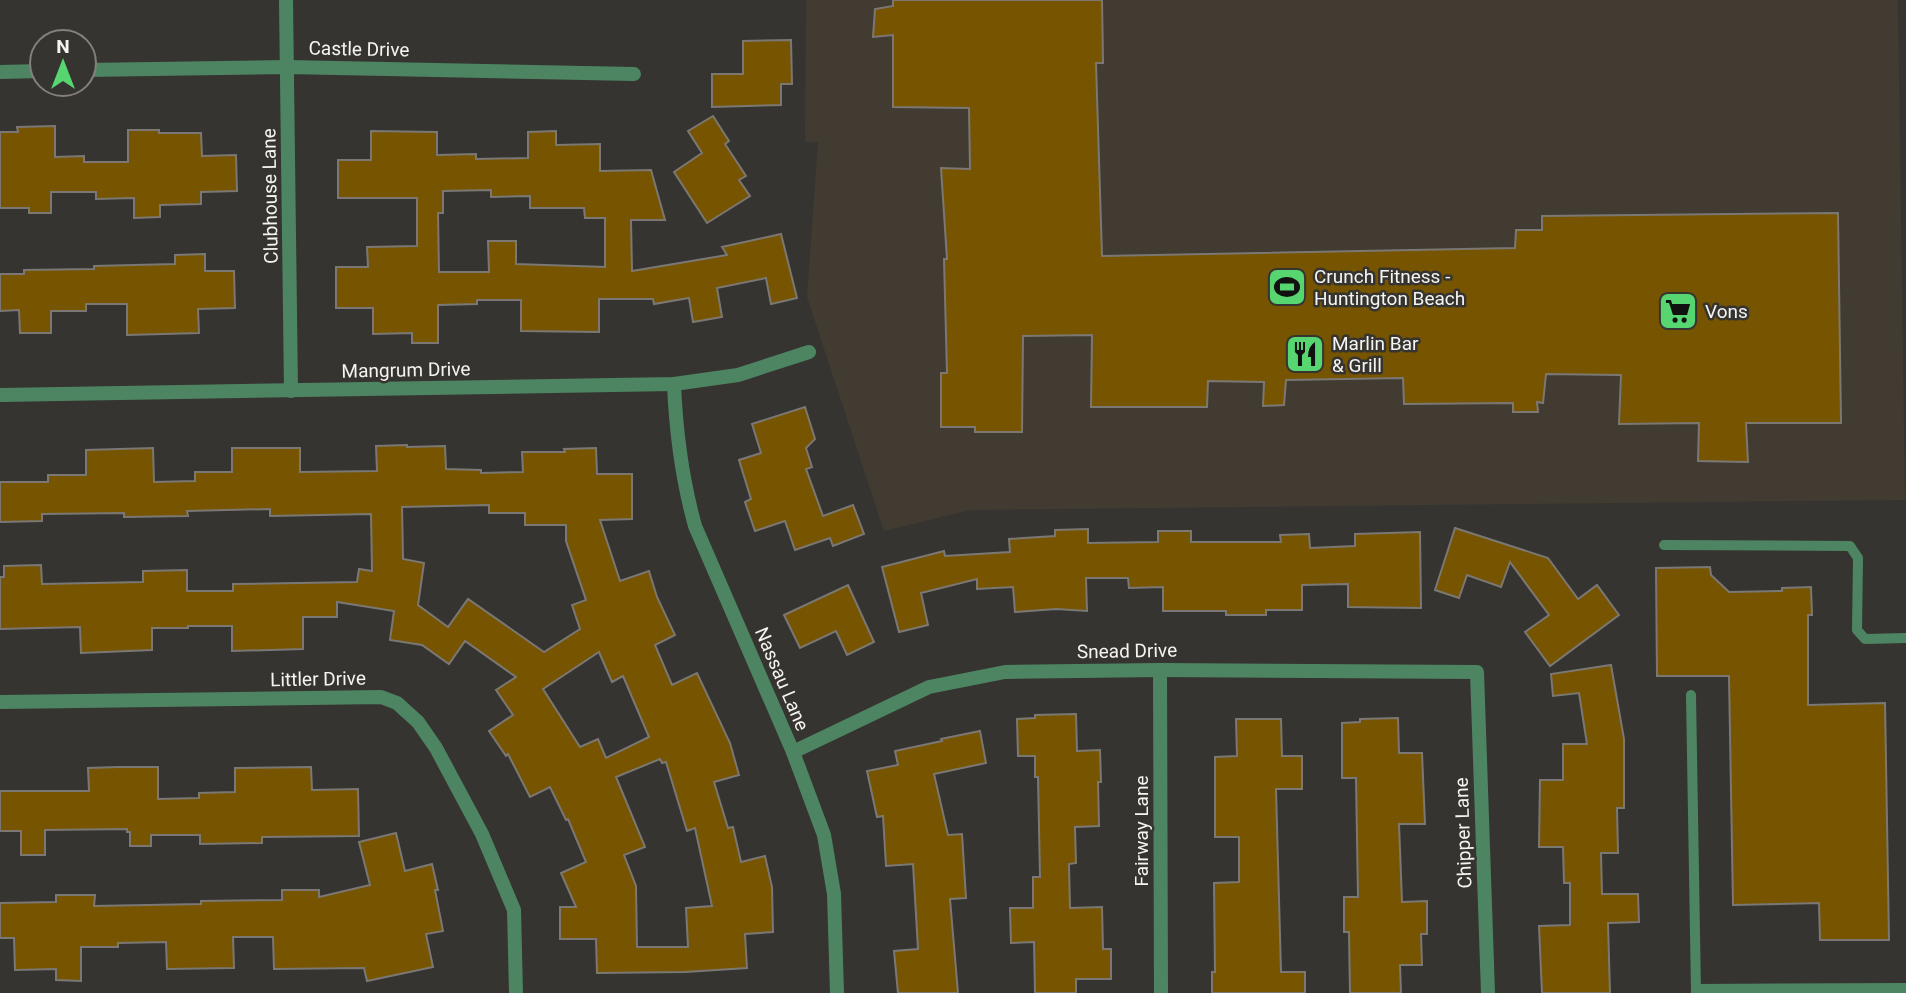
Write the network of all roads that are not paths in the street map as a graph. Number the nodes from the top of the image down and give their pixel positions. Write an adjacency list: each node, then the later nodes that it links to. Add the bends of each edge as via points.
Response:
1 (286, 0): 2 (street, Clubhouse Lane)
2 (287, 66): 3 (street, Castle Drive); 6 (street, Castle Drive); 9 (street, Clubhouse Lane)
3 (98, 70)
4 (28, 71): 5 (street)
5 (0, 72)
6 (634, 74)
7 (809, 352): 8 (street, Mangrum Drive, via 737,374)
8 (674, 384): 9 (street, Mangrum Drive); 17 (street, Nassau Lane, via 678,452 695,526)
9 (291, 391): 10 (street, Mangrum Drive)
10 (0, 395)
11 (1664, 545): 12 (lane, via 1850,546 1857,558 1857,630 1865,639)
12 (1906, 638)
13 (1160, 670): 14 (street, Snead Drive); 17 (street, Snead Drive, via 1005,672 929,687); 22 (street, Fairway Lane)
14 (1477, 672): 23 (street, Chipper Lane)
15 (1691, 695): 19 (lane)
16 (0, 702): 20 (street, Littler Drive, via 381,697 397,703 436,748 482,834 514,910)
17 (793, 752): 21 (street, Nassau Lane, via 824,835 834,894)
18 (1906, 988): 19 (lane)
19 (1696, 991)
20 (516, 993)
21 (837, 993)
22 (1161, 993)
23 (1488, 993)

